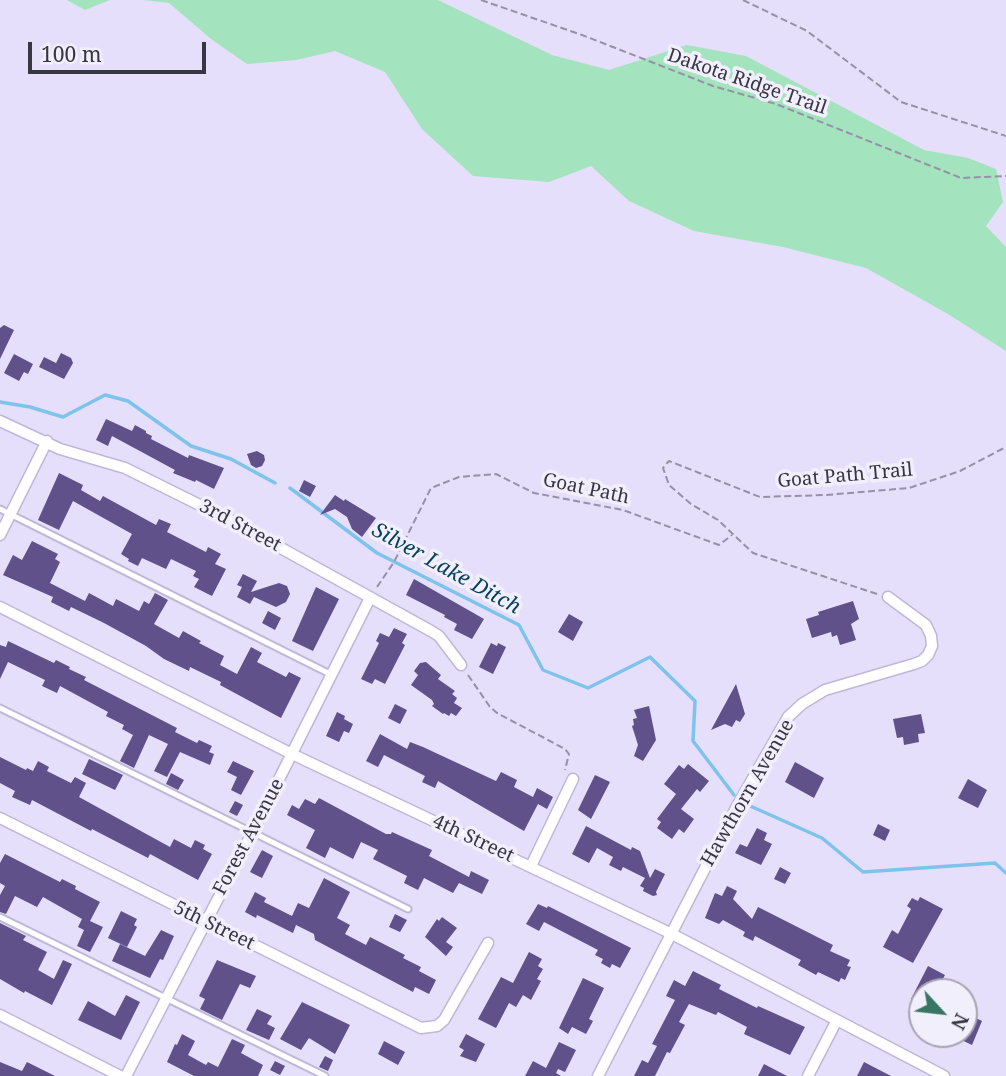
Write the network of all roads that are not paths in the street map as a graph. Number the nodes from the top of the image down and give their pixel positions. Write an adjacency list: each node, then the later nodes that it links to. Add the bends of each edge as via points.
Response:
1 (0, 421): 2 (street, 3rd Street)
2 (47, 441): 4 (street); 7 (street, 3rd Street, via 167,487)
3 (0, 509): 4 (lane)
4 (10, 514): 5 (street); 10 (lane)
5 (0, 535)
6 (888, 597): 20 (street, Hawthorn Avenue, via 926,625 932,646 928,655 914,664 825,690 788,717)
7 (370, 598): 9 (street, 3rd Street, via 439,636); 10 (street, Forest Avenue)
8 (0, 607): 12 (street, 4th Street)
9 (461, 665)
10 (332, 674): 12 (street, Forest Avenue)
11 (0, 708): 15 (lane)
12 (292, 754): 15 (street, Forest Avenue); 16 (street, 4th Street)
13 (572, 782): 16 (street)
14 (0, 818): 19 (street, 5th Street)
15 (252, 832): 17 (lane); 19 (street, Forest Avenue)
16 (531, 866): 20 (street, 4th Street)
17 (408, 909)
18 (0, 917): 22 (lane)
19 (205, 921): 21 (street, 5th Street, via 421,1028 444,1020); 22 (street, Forest Avenue)
20 (670, 933): 24 (street, 4th Street); 28 (street, Hawthorn Avenue)
21 (488, 943)
22 (166, 998): 26 (street, Forest Avenue); 27 (lane)
23 (0, 1015): 25 (street)
24 (836, 1020): 29 (street); 30 (street, 4th Street)
25 (120, 1076)
26 (126, 1076)
27 (325, 1076)
28 (598, 1076)
29 (808, 1076)
30 (944, 1076)

